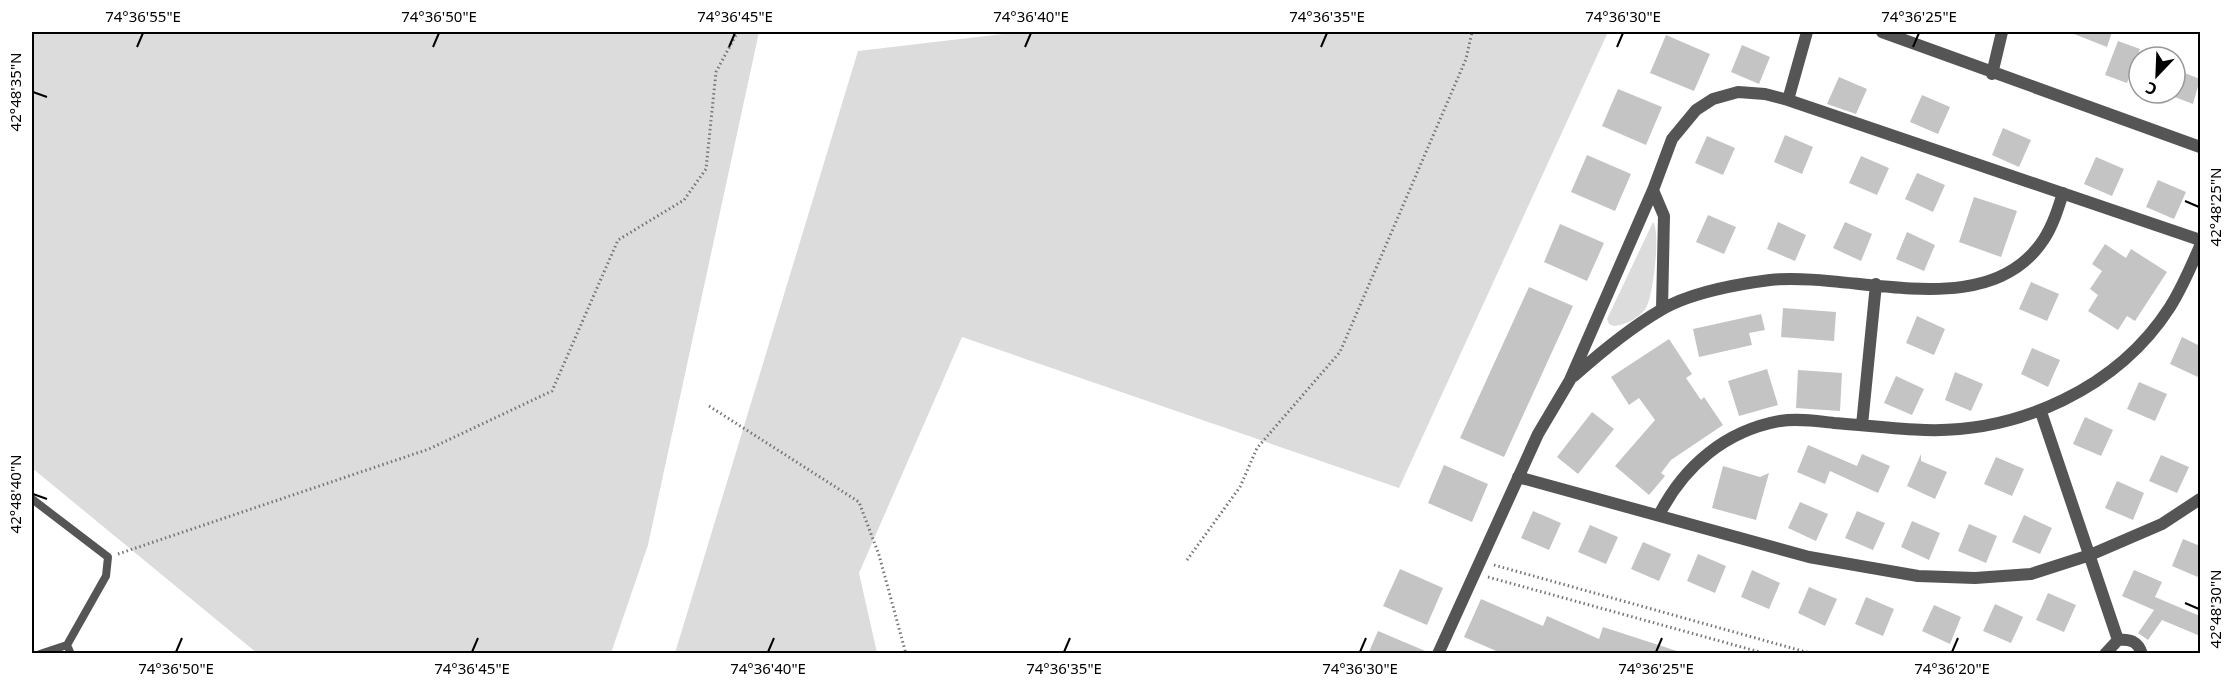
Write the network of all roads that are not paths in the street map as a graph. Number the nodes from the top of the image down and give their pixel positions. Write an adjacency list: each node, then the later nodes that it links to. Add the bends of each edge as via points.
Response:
1 (1807, 32): 5 (street)
2 (1882, 32): 4 (street)
3 (2002, 32): 4 (street)
4 (1992, 74): 6 (street)
5 (1788, 100): 7 (street, via 1738,92 1713,99 1696,110 1672,139); 8 (street)
6 (2200, 147)
7 (1653, 190): 12 (street, via 1664,216); 13 (street)
8 (2063, 193): 9 (street); 11 (street, via 2044,240 2007,273 1967,288)
9 (2200, 240)
10 (2200, 246): 14 (street, via 2170,308 2150,334 2102,376)
11 (1876, 284): 12 (street, via 1772,280 1743,284); 15 (street)
12 (1662, 309): 13 (street, via 1601,352)
13 (1570, 380): 16 (street)
14 (2041, 412): 15 (street, via 1965,429); 20 (street)
15 (1862, 425): 19 (street, via 1782,420 1754,427 1732,437 1688,470 1672,489)
16 (1518, 477): 19 (street); 25 (street)
17 (32, 499): 22 (lane, via 108,557 106,576)
18 (2200, 499): 20 (street, via 2162,524)
19 (1659, 515): 20 (street, via 1809,557 1918,576 1975,578 2031,574)
20 (2090, 555): 21 (street)
21 (2118, 640): 26 (street); 27 (street, via 2129,639)
22 (67, 645): 23 (lane); 24 (lane)
23 (40, 654)
24 (71, 654)
25 (1438, 654)
26 (2105, 654)
27 (2142, 654)

